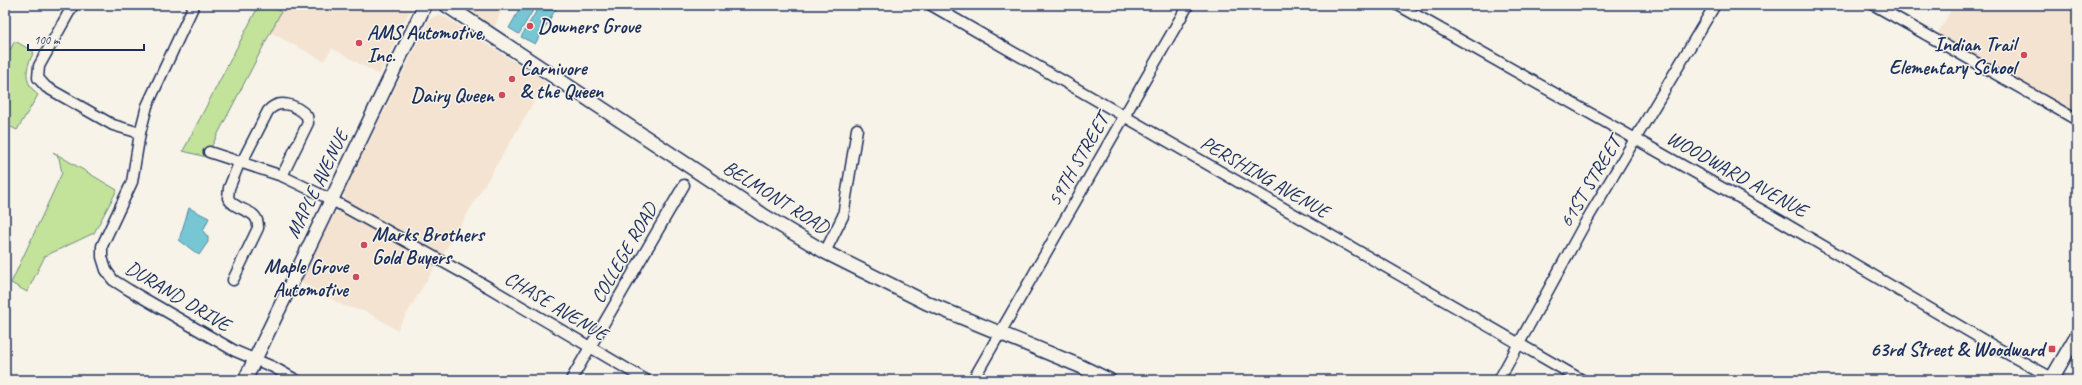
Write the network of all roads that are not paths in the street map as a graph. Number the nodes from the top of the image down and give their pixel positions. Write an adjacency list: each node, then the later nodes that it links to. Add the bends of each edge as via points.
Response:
1 (73, 5): 13 (street, via 39,66 38,78 46,87 113,125)
2 (194, 5): 13 (street, DURAND DRIVE, via 147,106)
3 (425, 5): 19 (main road, MAPLE AVENUE)
4 (446, 5): 20 (main road, BELMONT ROAD, via 763,215)
5 (931, 5): 10 (street, PERSHING AVENUE)
6 (1188, 5): 10 (street, 59TH STREET)
7 (1398, 5): 14 (street, WOODWARD AVENUE)
8 (1715, 5): 14 (street, 61ST STREET)
9 (1874, 5): 11 (street)
10 (1123, 117): 22 (street, 59TH STREET); 24 (street, PERSHING AVENUE)
11 (2077, 120)
12 (857, 129): 20 (street, via 843,216)
13 (140, 133): 26 (street, DURAND DRIVE, via 132,182 103,240 102,258 106,270 113,280 128,290)
14 (1636, 140): 24 (street, 61ST STREET, via 1585,223); 27 (street, WOODWARD AVENUE)
15 (209, 152): 16 (street, CHASE AVENUE)
16 (241, 162): 17 (street, CHASE AVENUE); 17 (street, via 272,106 285,104 295,107 307,116 308,124); 21 (street, via 228,198 235,205 254,215 258,228)
17 (282, 176): 19 (street, CHASE AVENUE)
18 (684, 185): 25 (street, COLLEGE ROAD)
19 (332, 200): 25 (street, CHASE AVENUE, via 488,287); 26 (main road, MAPLE AVENUE)
20 (825, 252): 22 (main road, BELMONT ROAD, via 896,289)
21 (233, 280)
22 (999, 333): 32 (street, 59TH STREET); 33 (main road, BELMONT ROAD)
23 (2077, 335): 27 (main road)
24 (1520, 344): 34 (street, 61ST STREET); 35 (street, PERSHING AVENUE)
25 (590, 348): 30 (street, COLLEGE ROAD); 31 (street, CHASE AVENUE)
26 (255, 360): 28 (main road, MAPLE AVENUE); 29 (street, DURAND DRIVE)
27 (2053, 379)
28 (245, 380)
29 (296, 380)
30 (571, 380)
31 (646, 380)
32 (973, 380)
33 (1108, 380)
34 (1499, 380)
35 (1582, 380)

